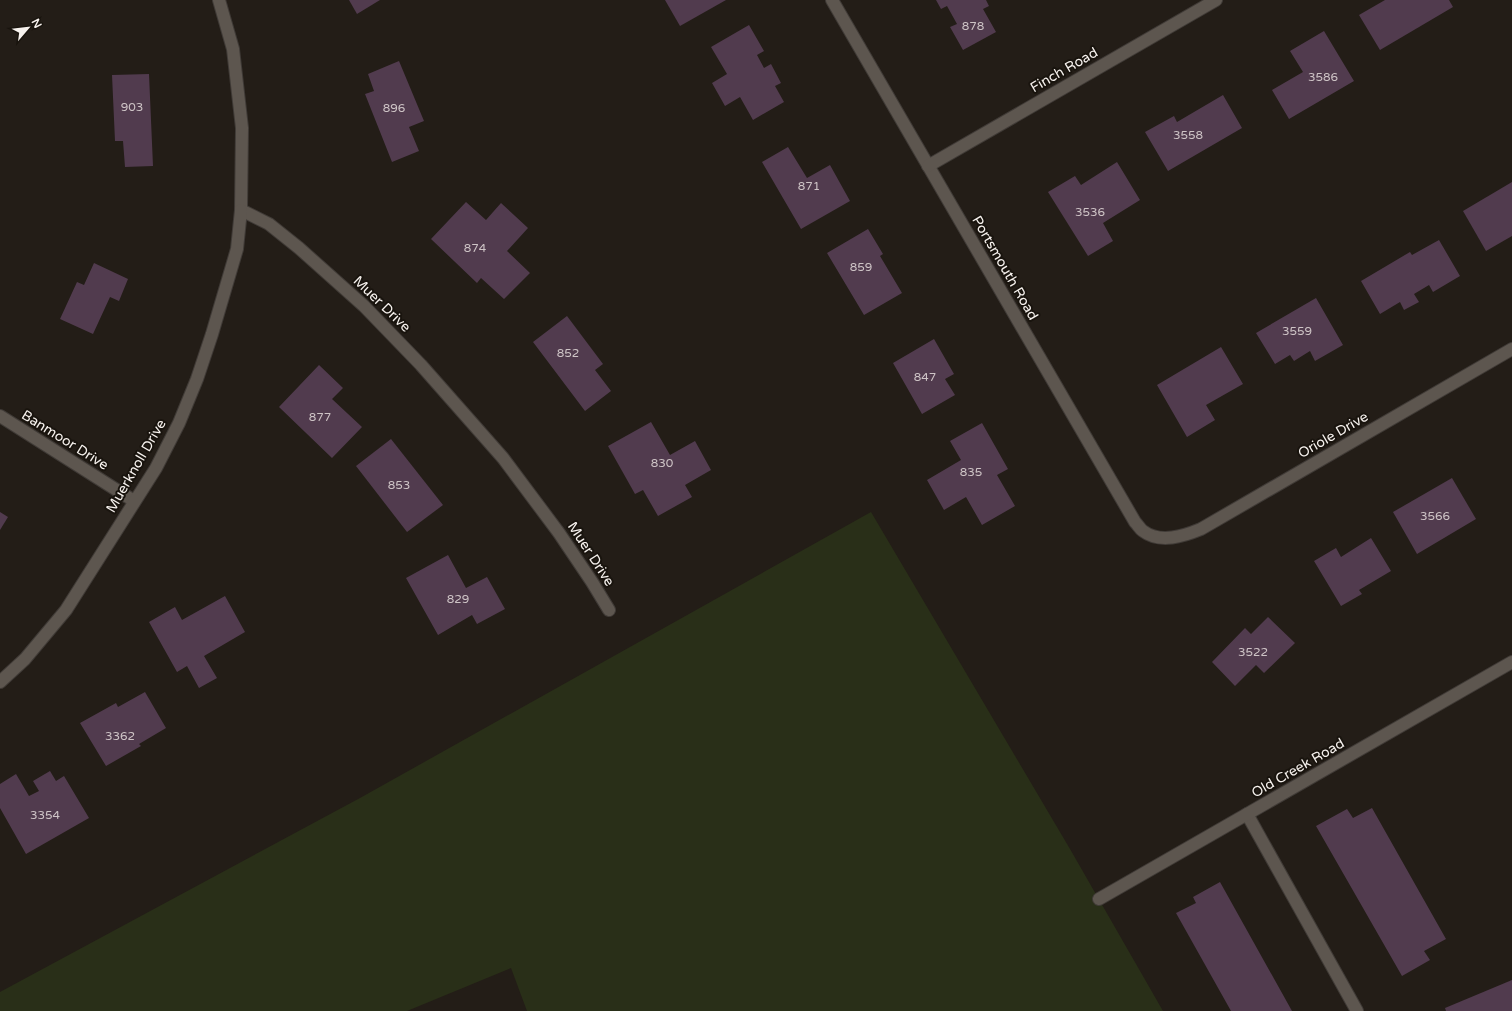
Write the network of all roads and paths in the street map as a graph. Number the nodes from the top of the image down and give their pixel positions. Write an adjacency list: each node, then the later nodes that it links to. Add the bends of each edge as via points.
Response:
1 (219, 0): 5 (street, via 232,49 242,128)
2 (832, 0): 4 (street, Portsmouth Road)
3 (1216, 0): 4 (street, Finch Road)
4 (928, 166): 9 (street, Portsmouth Road, via 1135,522 1144,531)
5 (241, 210): 8 (street, Muerknoll Drive, via 237,249 197,379 159,461); 10 (street, Muer Drive, via 269,224 299,248 364,306 422,365 515,475 559,533)
6 (1512, 349): 9 (street, Oriole Drive, via 1201,529)
7 (0, 416): 8 (street, Banmoor Drive)
8 (134, 501): 12 (street, Muerknoll Drive, via 66,610 25,659)
9 (1164, 538)
10 (609, 610)
11 (1512, 662): 13 (street, Old Creek Road)
12 (0, 682)
13 (1247, 814): 14 (street, Old Creek Road); 15 (street)
14 (1099, 899)
15 (1358, 1011)

